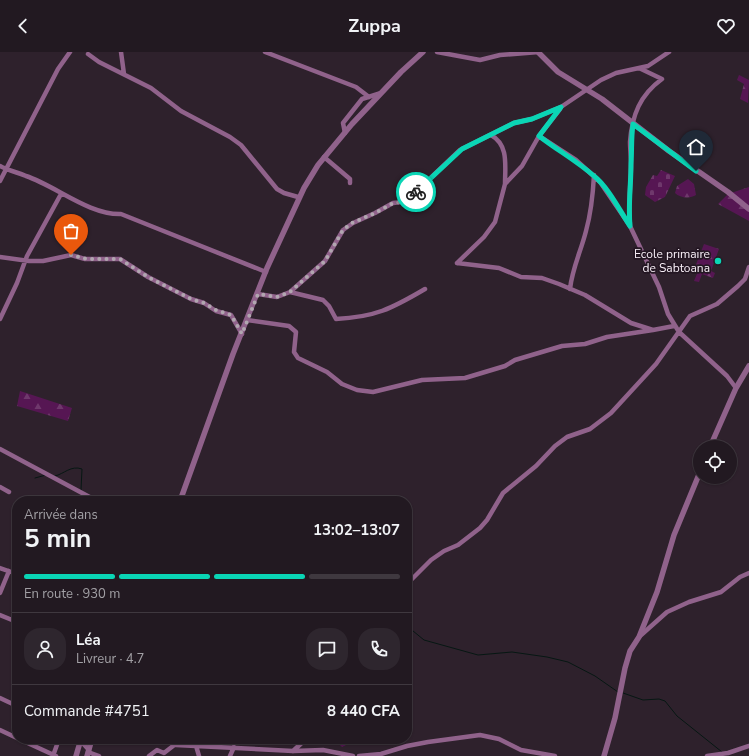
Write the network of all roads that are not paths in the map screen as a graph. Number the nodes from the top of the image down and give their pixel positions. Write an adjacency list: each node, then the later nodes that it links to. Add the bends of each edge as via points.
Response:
1 (70, 52): 21 (street, via 58,69)
2 (121, 52): 10 (street)
3 (265, 52): 13 (street, via 356,87)
4 (423, 52): 12 (street)
5 (437, 52): 6 (street, via 480,60)
6 (539, 52): 11 (street, via 558,72)
7 (669, 52): 9 (street, via 653,64)
8 (88, 54): 10 (street)
9 (639, 68): 11 (street, via 616,73); 15 (street, via 662,79 644,94)
10 (124, 74): 27 (street, via 230,137 241,145 277,189)
11 (587, 90): 14 (street); 15 (street)
12 (382, 92): 13 (street); 16 (street)
13 (369, 97): 16 (street, via 362,99 349,114 343,123)
14 (561, 107): 17 (street, via 532,119 514,123); 18 (street)
15 (633, 124): 28 (street); 29 (street, via 630,143)
16 (345, 133): 19 (street)
17 (491, 135): 25 (street, via 499,142 505,153); 36 (street, via 455,154 411,198 393,203 343,230 325,261)
18 (539, 136): 22 (street); 25 (street, via 522,166)
19 (324, 157): 24 (street, via 350,179); 27 (street)
20 (0, 166): 21 (street)
21 (6, 169): 23 (street); 26 (street, via 27,176)
22 (594, 175): 29 (street); 35 (street, via 593,198)
23 (0, 181)
24 (350, 183)
25 (504, 184): 35 (street, via 495,222 484,237 457,263 499,268 521,277 542,278)
26 (61, 194): 31 (street); 33 (street, via 109,214 121,214 170,235 184,237)
27 (298, 198): 33 (street)
28 (749, 209)
29 (630, 226): 40 (street)
30 (0, 257): 31 (street)
31 (25, 261): 38 (street); 43 (street, via 43,261 71,255 87,259 120,259 191,299 231,315)
32 (749, 267): 42 (street, via 745,279 738,286 717,304 690,316)
33 (266, 272): 37 (street)
34 (425, 289): 36 (street, via 384,312 336,319 324,300)
35 (570, 289): 41 (street, via 585,295 631,323)
36 (290, 292): 37 (street, via 277,297)
37 (258, 294): 39 (street)
38 (0, 319)
39 (247, 320): 41 (street, via 289,326 296,332 294,352 304,363 327,372 342,384 356,390 373,392 422,380 464,378 562,346 585,344 607,337); 43 (street)
40 (674, 326): 41 (street); 42 (street)
41 (653, 330)
42 (679, 332): 45 (street, via 727,376); 57 (street, via 639,384 611,413 590,429 567,437 554,446 536,466 503,493 480,528 458,545 431,560)
43 (242, 334): 52 (street)
44 (749, 366): 45 (street)
45 (736, 388): 46 (street)
46 (713, 440)
47 (0, 449): 51 (street)
48 (695, 484): 61 (street, via 674,535 657,592)
49 (0, 487): 50 (street)
50 (9, 492)
51 (88, 496)
52 (180, 496)
53 (0, 568): 54 (street)
54 (9, 571): 55 (street); 58 (street)
55 (12, 572)
56 (749, 573): 61 (street, via 721,592 667,612)
57 (412, 579)
58 (0, 593)
59 (0, 615): 60 (street)
60 (12, 620)
61 (639, 637): 90 (street, via 633,644 625,668)
62 (0, 698): 63 (street)
63 (12, 704)
64 (0, 730): 65 (street)
65 (12, 736)
66 (29, 744): 80 (street)
67 (58, 744): 80 (street)
68 (79, 744): 81 (street)
69 (83, 744): 77 (street)
70 (195, 744): 74 (street)
71 (301, 744): 76 (street)
72 (176, 745): 74 (street); 78 (street)
73 (749, 746): 91 (street)
74 (196, 747): 75 (street); 84 (street)
75 (234, 747): 76 (street); 85 (street)
76 (295, 750): 86 (street); 87 (street, via 323,750)
77 (88, 753): 82 (street)
78 (162, 754): 83 (street, via 157,750)
79 (383, 755): 88 (street); 89 (street, via 407,746 480,735 499,739 521,750)
80 (54, 756)
81 (76, 756)
82 (99, 756)
83 (149, 756)
84 (199, 756)
85 (230, 756)
86 (296, 756)
87 (353, 756)
88 (359, 756)
89 (555, 756)
90 (604, 756)
91 (707, 756)

